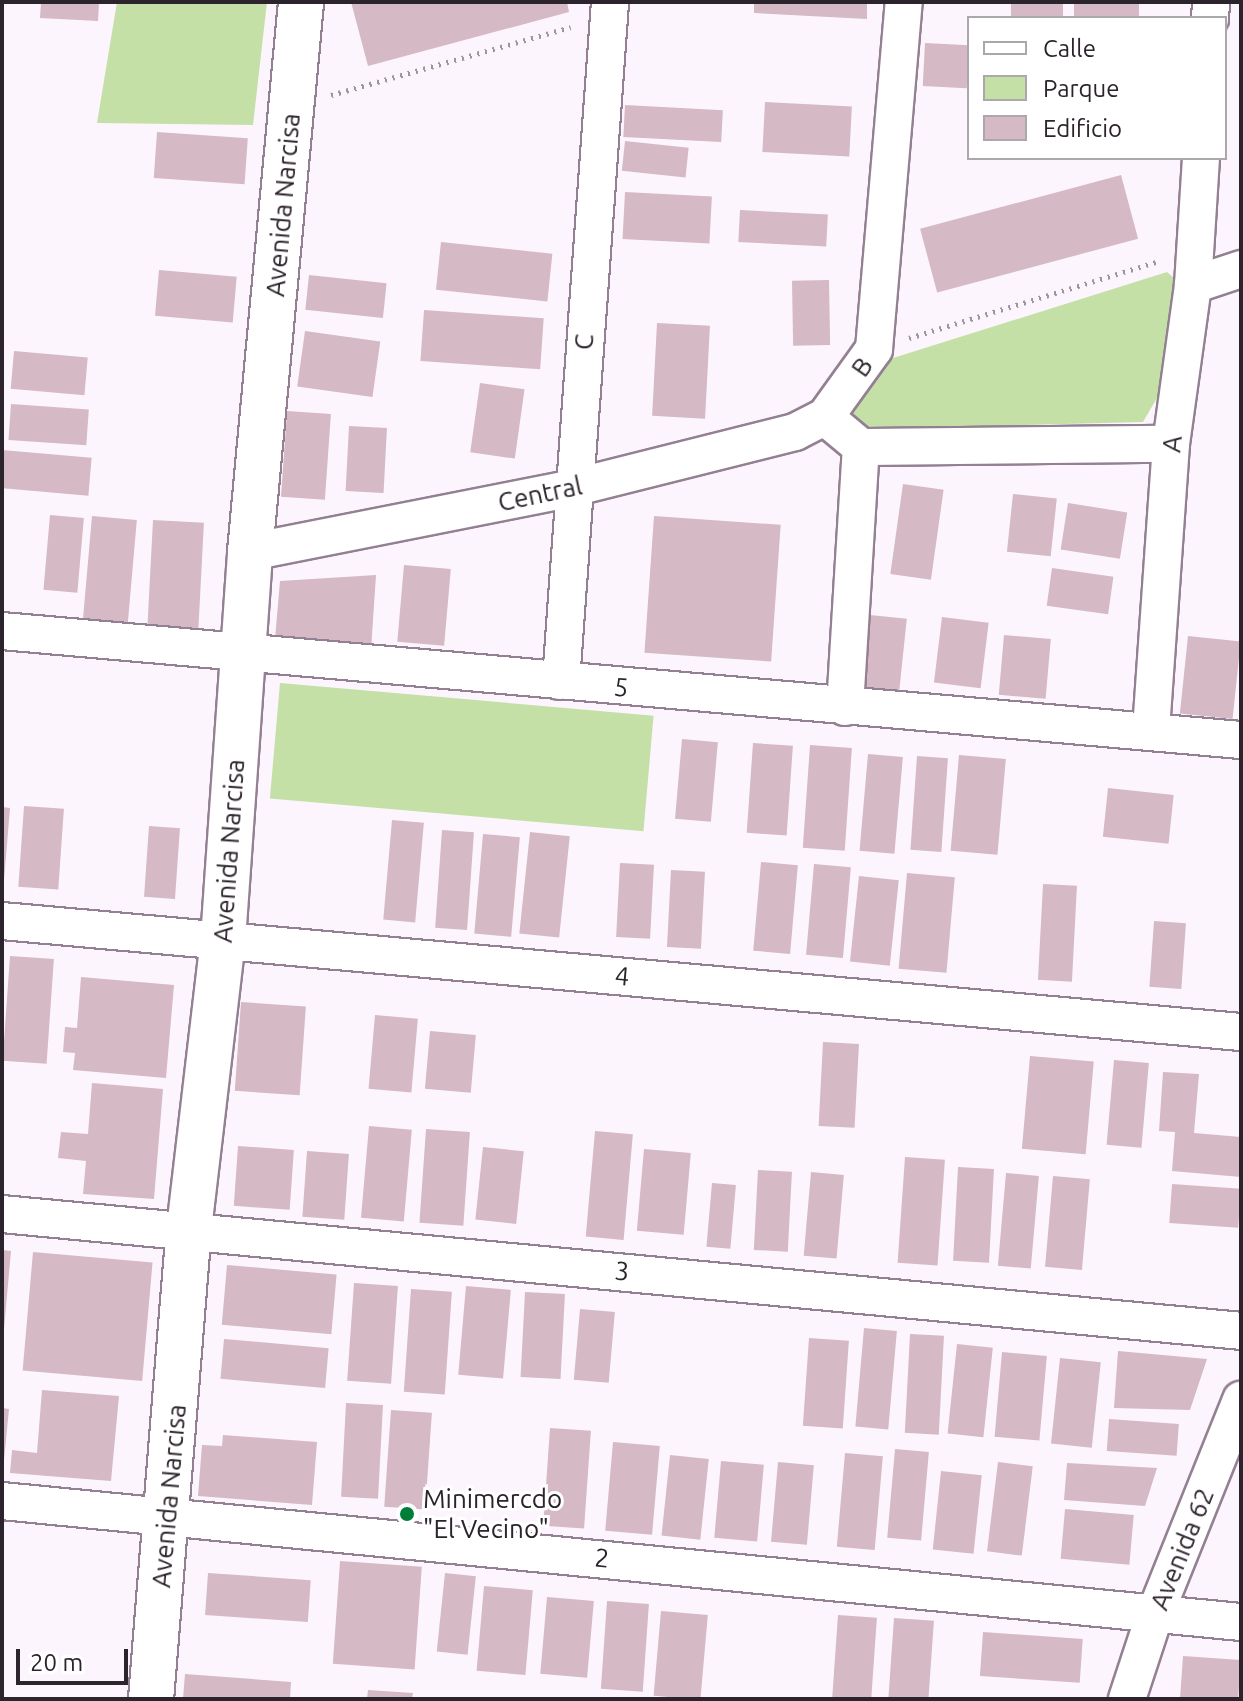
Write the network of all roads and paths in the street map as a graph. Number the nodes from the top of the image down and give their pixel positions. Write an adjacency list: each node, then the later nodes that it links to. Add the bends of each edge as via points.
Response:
1 (301, 2): 4 (street, Avenida Narcisa)
2 (904, 2): 8 (street, B)
3 (610, 9): 4 (path); 12 (street, C)
4 (292, 107): 13 (street, Avenida Narcisa)
5 (1201, 160): 6 (street, A)
6 (1194, 267): 7 (street); 8 (path); 10 (street, A)
7 (1241, 269)
8 (874, 349): 9 (street, B)
9 (825, 417): 11 (street); 12 (street, Central, via 795,432)
10 (1171, 444): 11 (street); 18 (street, A)
11 (861, 447): 17 (street)
12 (572, 488): 13 (street, Central); 16 (street, C)
13 (250, 552): 15 (street, Avenida Narcisa)
14 (2, 631): 15 (street, 5)
15 (244, 655): 16 (street, 5); 21 (street, Avenida Narcisa)
16 (561, 681): 17 (street, 5)
17 (845, 707): 18 (street, 5)
18 (1151, 730): 19 (street, 5)
19 (1241, 740)
20 (2, 921): 21 (street, 4)
21 (223, 940): 22 (street, 4); 24 (street, Avenida Narcisa)
22 (1241, 1032)
23 (2, 1214): 24 (street, 3)
24 (189, 1229): 25 (street, 3); 28 (street, Avenida Narcisa)
25 (1241, 1331)
26 (1241, 1400): 29 (street, Avenida 62)
27 (2, 1501): 28 (street, 2)
28 (169, 1514): 29 (street, 2); 31 (street, Avenida Narcisa)
29 (1155, 1614): 30 (street, 2); 32 (street, Avenida 62)
30 (1241, 1622)
31 (151, 1699)
32 (1127, 1699)

